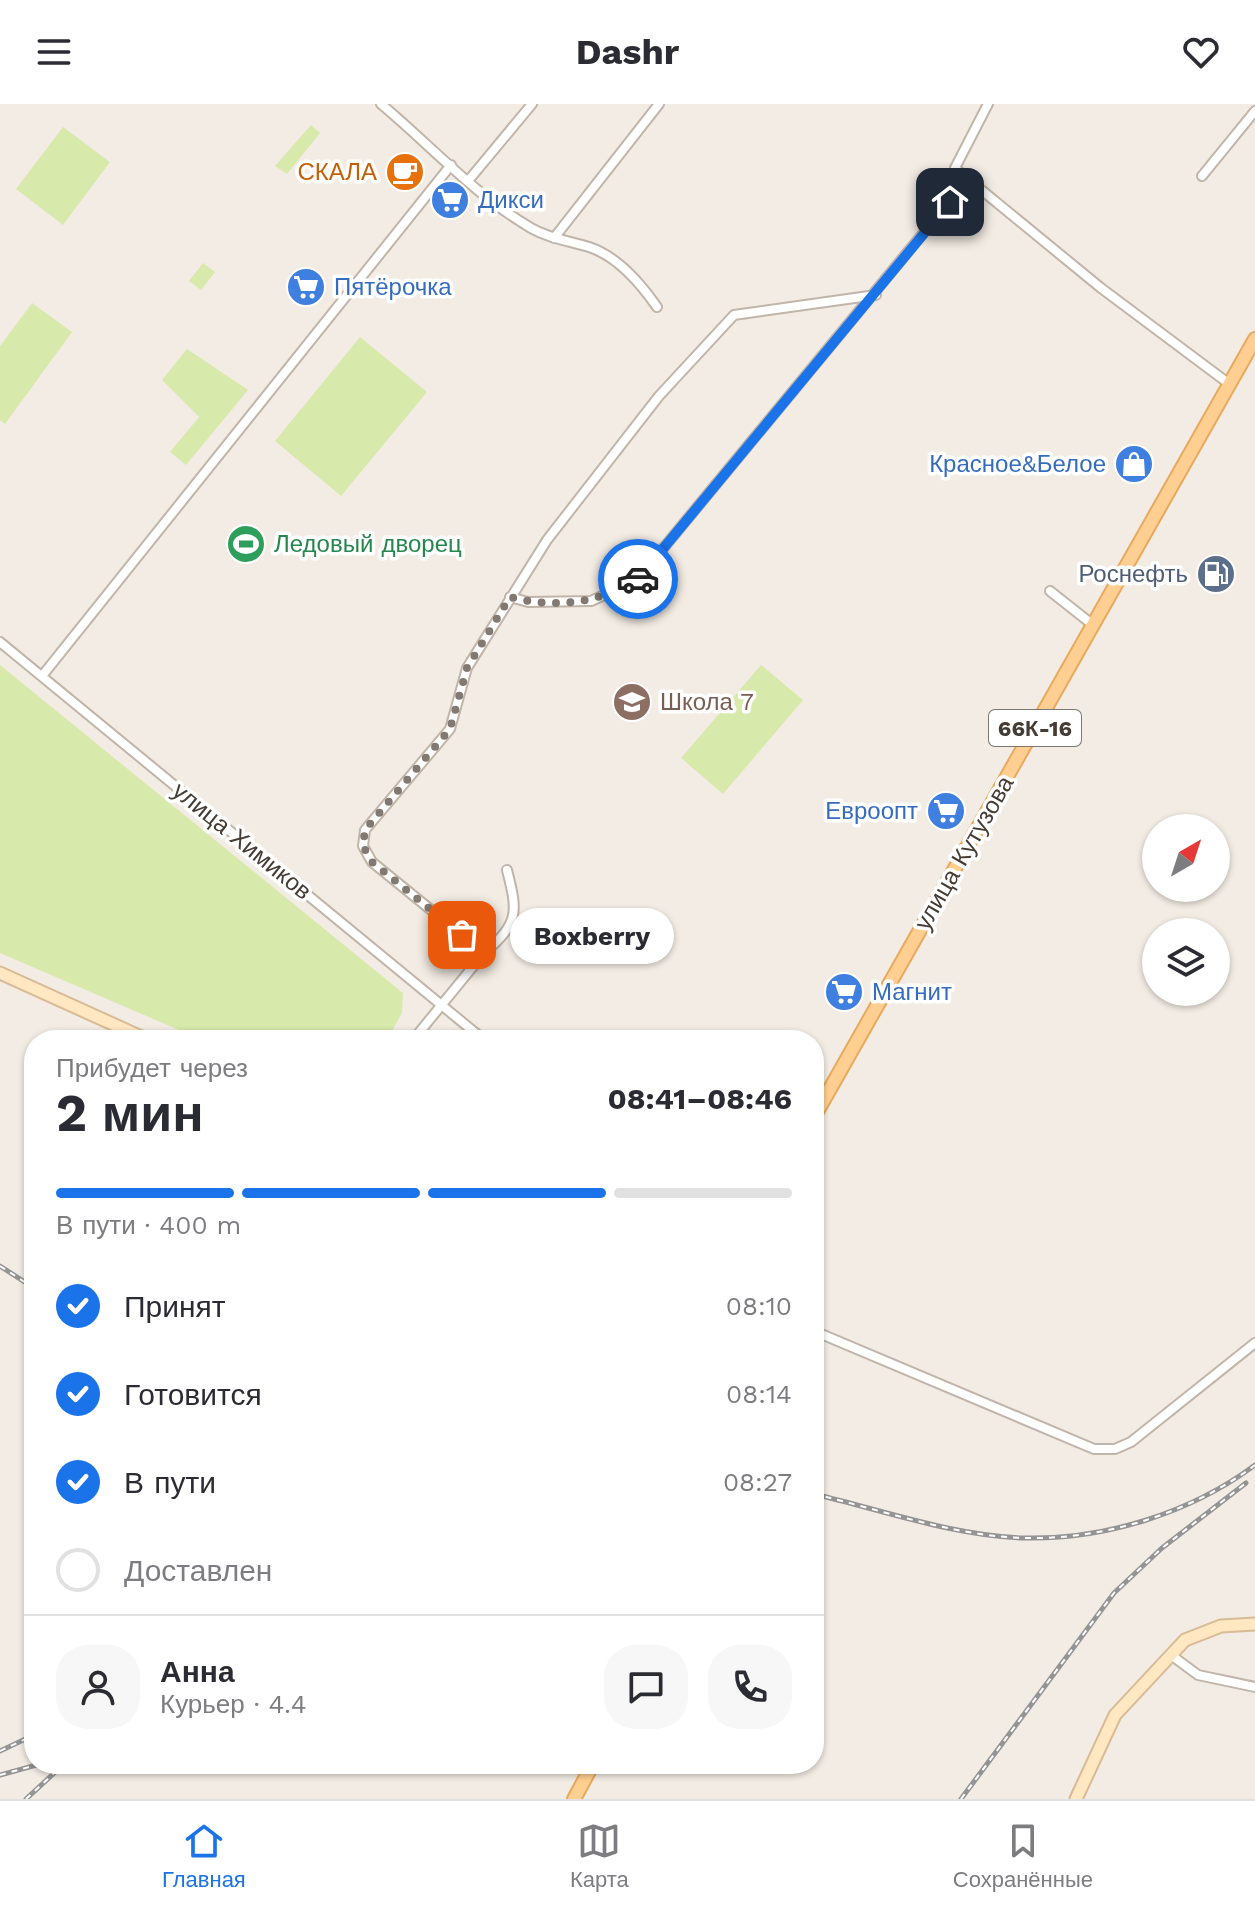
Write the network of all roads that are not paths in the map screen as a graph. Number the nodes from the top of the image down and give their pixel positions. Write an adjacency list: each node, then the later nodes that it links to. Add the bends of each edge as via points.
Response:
1 (381, 104): 7 (street)
2 (402, 104): 7 (street)
3 (532, 104): 11 (street)
4 (659, 104): 12 (street)
5 (988, 104): 10 (street, via 955,168)
6 (1255, 111): 9 (street)
7 (393, 115): 8 (street)
8 (451, 165): 11 (street); 21 (street)
9 (1202, 176)
10 (968, 179): 13 (street); 16 (street)
11 (468, 181): 12 (street, via 531,228)
12 (554, 238): 14 (street, via 593,248 620,265)
13 (876, 295): 18 (street, via 734,315 659,396 547,540); 18 (street, via 637,580 591,601 528,602)
14 (657, 307)
15 (1255, 339): 16 (main road, улица Кутузова / 66К-16)
16 (1228, 383): 19 (main road, улица Кутузова / 66К-16)
17 (1050, 591): 19 (street)
18 (510, 597): 23 (street, via 467,668 450,729 365,830 363,846 372,862)
19 (1093, 625): 29 (main road, улица Кутузова / 66К-16)
20 (0, 642): 21 (street, улица Химиков)
21 (42, 676): 25 (street, улица Химиков)
22 (507, 870): 23 (street, via 515,903 513,923)
23 (484, 953): 25 (street)
24 (0, 973): 26 (street)
25 (442, 1005): 27 (street); 28 (street, улица Химиков)
26 (126, 1030)
27 (421, 1030)
28 (472, 1030)
29 (824, 1099)
30 (824, 1335): 31 (street, via 1094,1449 1131,1442)
31 (1255, 1343)
32 (1255, 1624): 33 (street, via 1221,1626 1185,1640)
33 (1171, 1655): 34 (street, via 1198,1675); 37 (street, via 1115,1715)
34 (1255, 1687)
35 (588, 1774): 36 (main road)
36 (574, 1799)
37 (1076, 1799)

